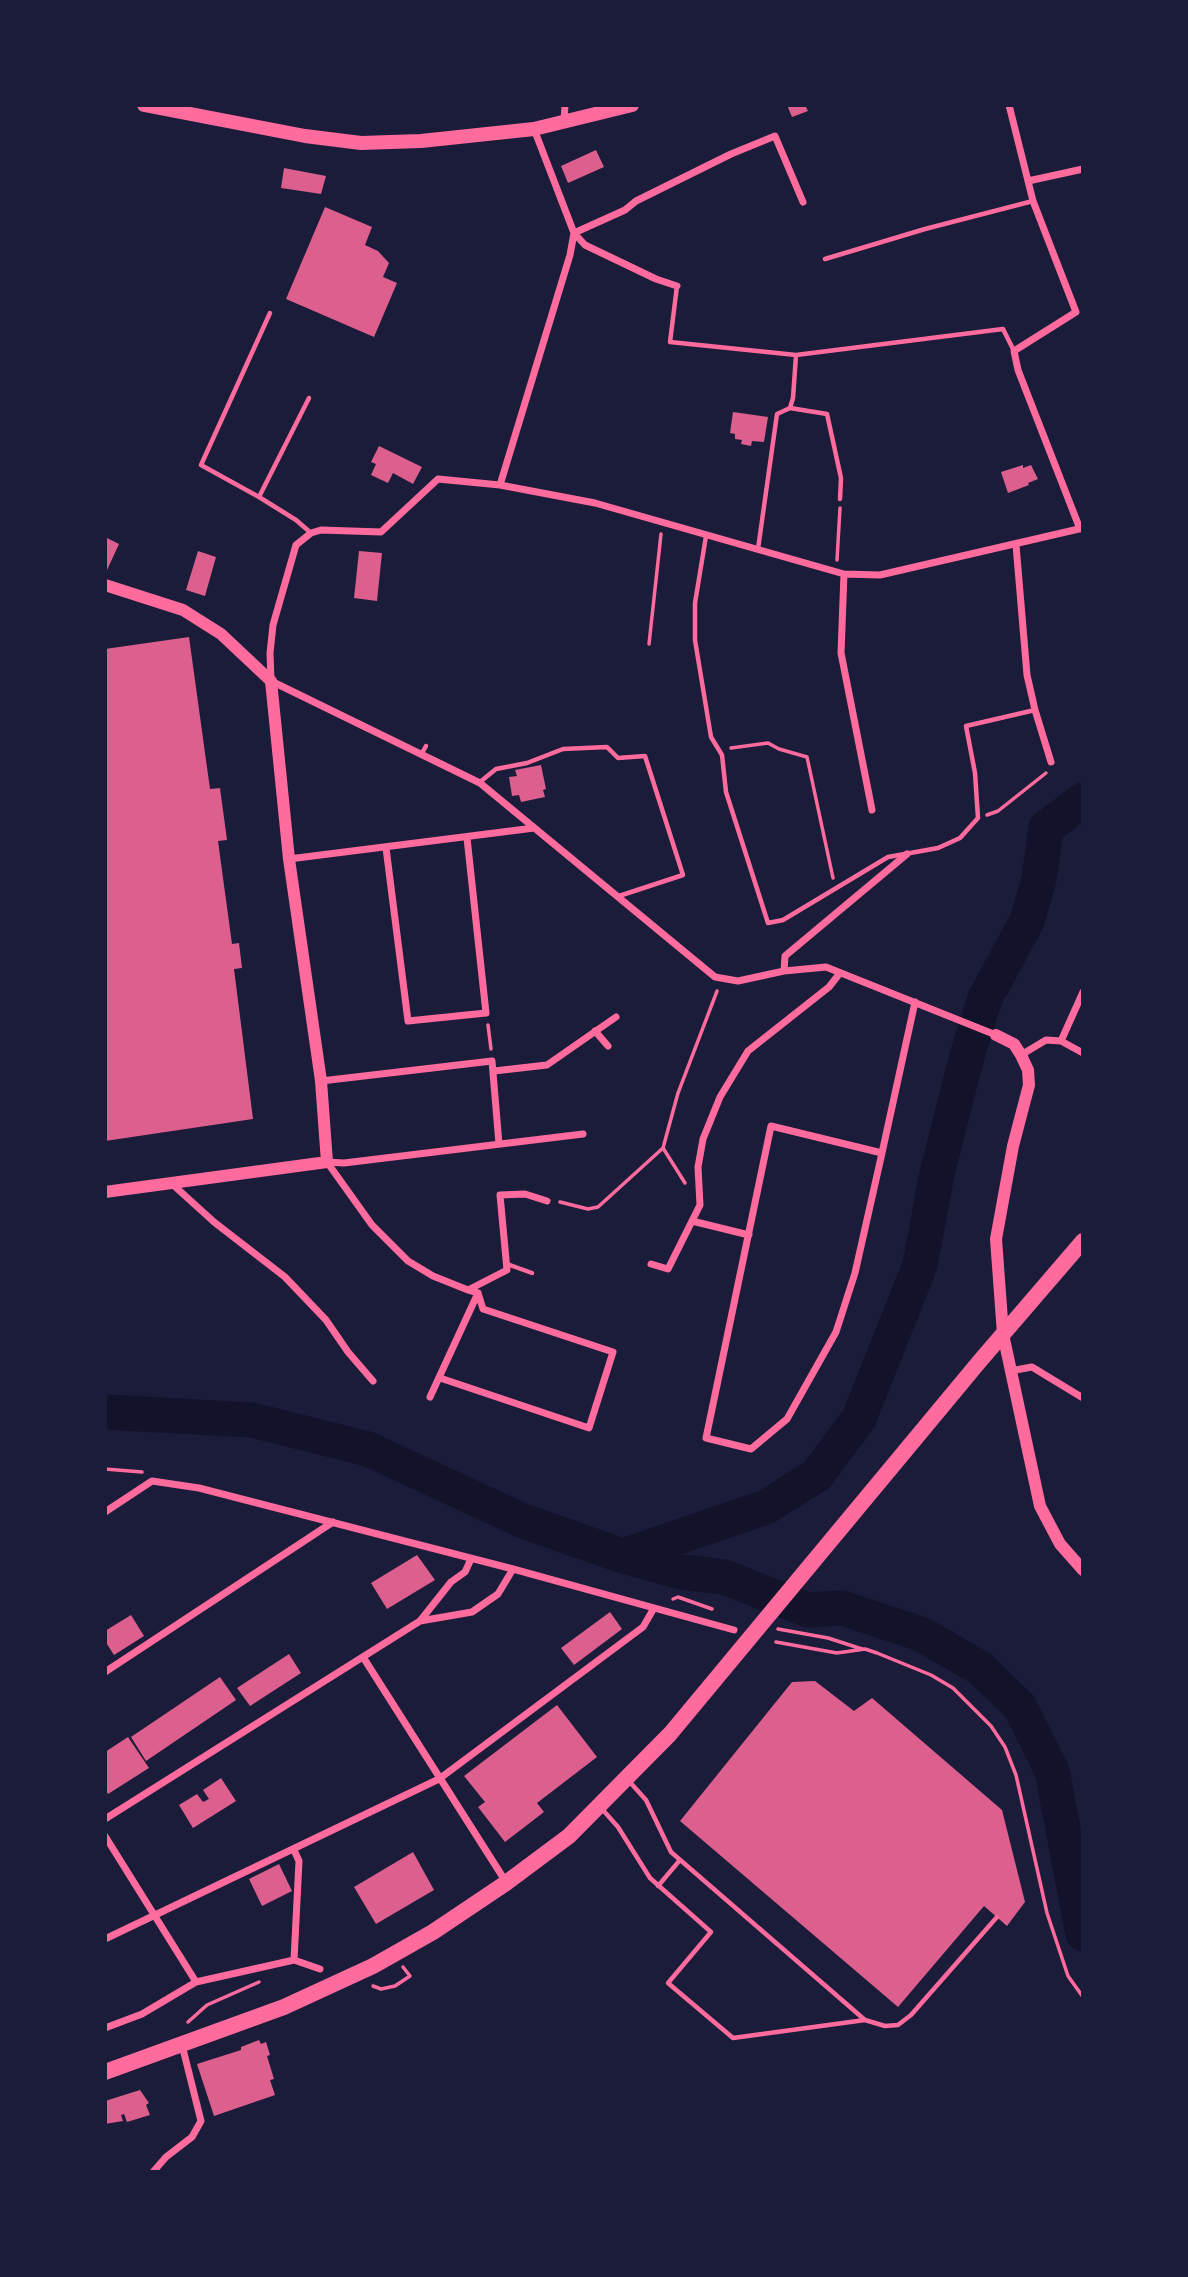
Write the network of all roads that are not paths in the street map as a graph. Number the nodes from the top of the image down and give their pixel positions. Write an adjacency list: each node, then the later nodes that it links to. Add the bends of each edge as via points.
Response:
1 (144, 105): 5 (main road)
2 (565, 105): 6 (street)
3 (632, 105): 6 (main road)
4 (1009, 105): 9 (street)
5 (209, 111): 7 (main road, via 305,136 361,143)
6 (564, 122): 7 (main road)
7 (534, 129): 12 (street)
8 (1083, 170): 9 (street)
9 (1028, 181): 10 (street)
10 (1033, 201): 13 (lane); 15 (street)
11 (803, 202): 12 (street, via 775,136)
12 (574, 233): 14 (street, via 585,245); 21 (street)
13 (825, 259)
14 (677, 286): 18 (lane, via 670,342)
15 (1079, 311): 17 (street)
16 (270, 313): 22 (lane, via 201,465)
17 (1014, 351): 18 (lane, via 1003,329); 24 (street)
18 (796, 355): 20 (lane)
19 (309, 398): 22 (lane)
20 (790, 408): 23 (lane, via 827,414 841,478); 28 (lane, via 777,414)
21 (500, 485): 25 (street, via 438,479 382,532); 26 (street, via 596,503)
22 (259, 497): 25 (lane)
23 (840, 499)
24 (1082, 529): 27 (street)
25 (311, 533): 31 (street, via 296,545 279,601 270,653)
26 (706, 536): 28 (street); 39 (lane, via 695,603 695,640 711,737 722,755 726,792 768,922 783,920 888,857)
27 (1016, 545): 29 (street, via 880,575); 32 (street, via 1026,663)
28 (758, 548): 29 (street)
29 (840, 573): 35 (street, via 842,653)
30 (105, 585): 31 (street, via 183,610 221,634)
31 (271, 681): 34 (street, via 424,750); 40 (street)
32 (1035, 710): 33 (street); 39 (lane, via 966,726 978,818 960,838)
33 (1051, 762)
34 (480, 783): 36 (street); 41 (lane, via 496,769 564,750 607,747 618,758 645,756 683,875)
35 (872, 810)
36 (534, 828): 37 (street); 41 (street)
37 (467, 838): 38 (street); 38 (street, via 486,1013 408,1021)
38 (386, 848): 40 (street)
39 (907, 854): 42 (street, via 785,956)
40 (289, 859): 54 (street)
41 (619, 897): 42 (street, via 721,979 752,979)
42 (784, 971): 43 (street, via 826,967)
43 (840, 973): 45 (street); 62 (street, via 829,987 748,1051 720,1097 703,1139 698,1167 700,1205)
44 (1083, 992): 49 (street)
45 (915, 1002): 48 (street); 57 (street)
46 (616, 1017): 47 (street)
47 (595, 1031): 50 (street); 53 (street, via 547,1065)
48 (996, 1035): 52 (street, via 1014,1044)
49 (1061, 1041): 51 (street); 52 (street, via 1046,1040)
50 (608, 1046)
51 (1083, 1053)
52 (1021, 1055): 70 (street, via 1029,1085 996,1239)
53 (494, 1072): 54 (street, via 492,1061); 56 (street)
54 (321, 1082): 58 (street)
55 (583, 1134): 56 (street)
56 (499, 1144): 58 (street, via 344,1163)
57 (883, 1153): 63 (street, via 771,1126); 63 (street, via 836,1332 787,1419 751,1449 706,1438)
58 (327, 1161): 59 (street); 68 (street, via 372,1225 408,1261)
59 (171, 1184): 60 (street); 73 (street, via 285,1277 326,1320)
60 (105, 1192)
61 (547, 1200): 65 (street, via 525,1194 500,1195)
62 (692, 1221): 63 (street); 66 (street, via 667,1269)
63 (749, 1235)
64 (1083, 1241): 70 (highway)
65 (506, 1264): 67 (lane); 68 (street, via 507,1270)
66 (651, 1264)
67 (532, 1273)
68 (468, 1290): 69 (street)
69 (478, 1293): 72 (street); 72 (street, via 484,1309 612,1352 589,1428)
70 (1003, 1335): 71 (street); 87 (highway, via 805,1575)
71 (1010, 1371): 75 (street, via 1031,1367); 80 (street, via 1040,1506 1060,1544)
72 (440, 1378): 74 (street)
73 (373, 1381)
74 (430, 1397)
75 (1083, 1398)
76 (105, 1512): 77 (street, via 152,1481 199,1488)
77 (333, 1522): 78 (street); 85 (street)
78 (471, 1559): 79 (street); 82 (street, via 465,1572)
79 (513, 1569): 81 (street); 82 (street, via 498,1594 472,1612)
80 (1083, 1570)
81 (654, 1608): 83 (street); 86 (street, via 643,1627)
82 (420, 1622): 84 (street)
83 (734, 1630)
84 (363, 1657): 86 (street); 89 (street)
85 (105, 1672)
86 (439, 1779): 91 (street); 93 (street)
87 (628, 1779): 88 (highway); 92 (lane, via 646,1800 671,1852)
88 (599, 1806): 93 (highway, via 569,1836); 94 (lane)
89 (105, 1819)
90 (105, 1836): 95 (street)
91 (294, 1850): 95 (street); 98 (street, via 299,1861)
92 (680, 1860): 94 (lane); 101 (lane)
93 (506, 1883): 103 (highway, via 373,1966 284,2007)
94 (658, 1886): 101 (lane, via 711,1933 668,1983 733,2038)
95 (154, 1916): 97 (street); 100 (street)
96 (997, 1917): 101 (lane, via 907,2019 890,2026)
97 (105, 1939)
98 (294, 1960): 99 (street); 100 (street)
99 (320, 1969)
100 (196, 1982): 102 (street, via 142,2014)
101 (865, 2020)
102 (105, 2028)
103 (182, 2044): 104 (highway); 105 (street, via 201,2121 192,2137)
104 (105, 2072)
105 (153, 2172)

